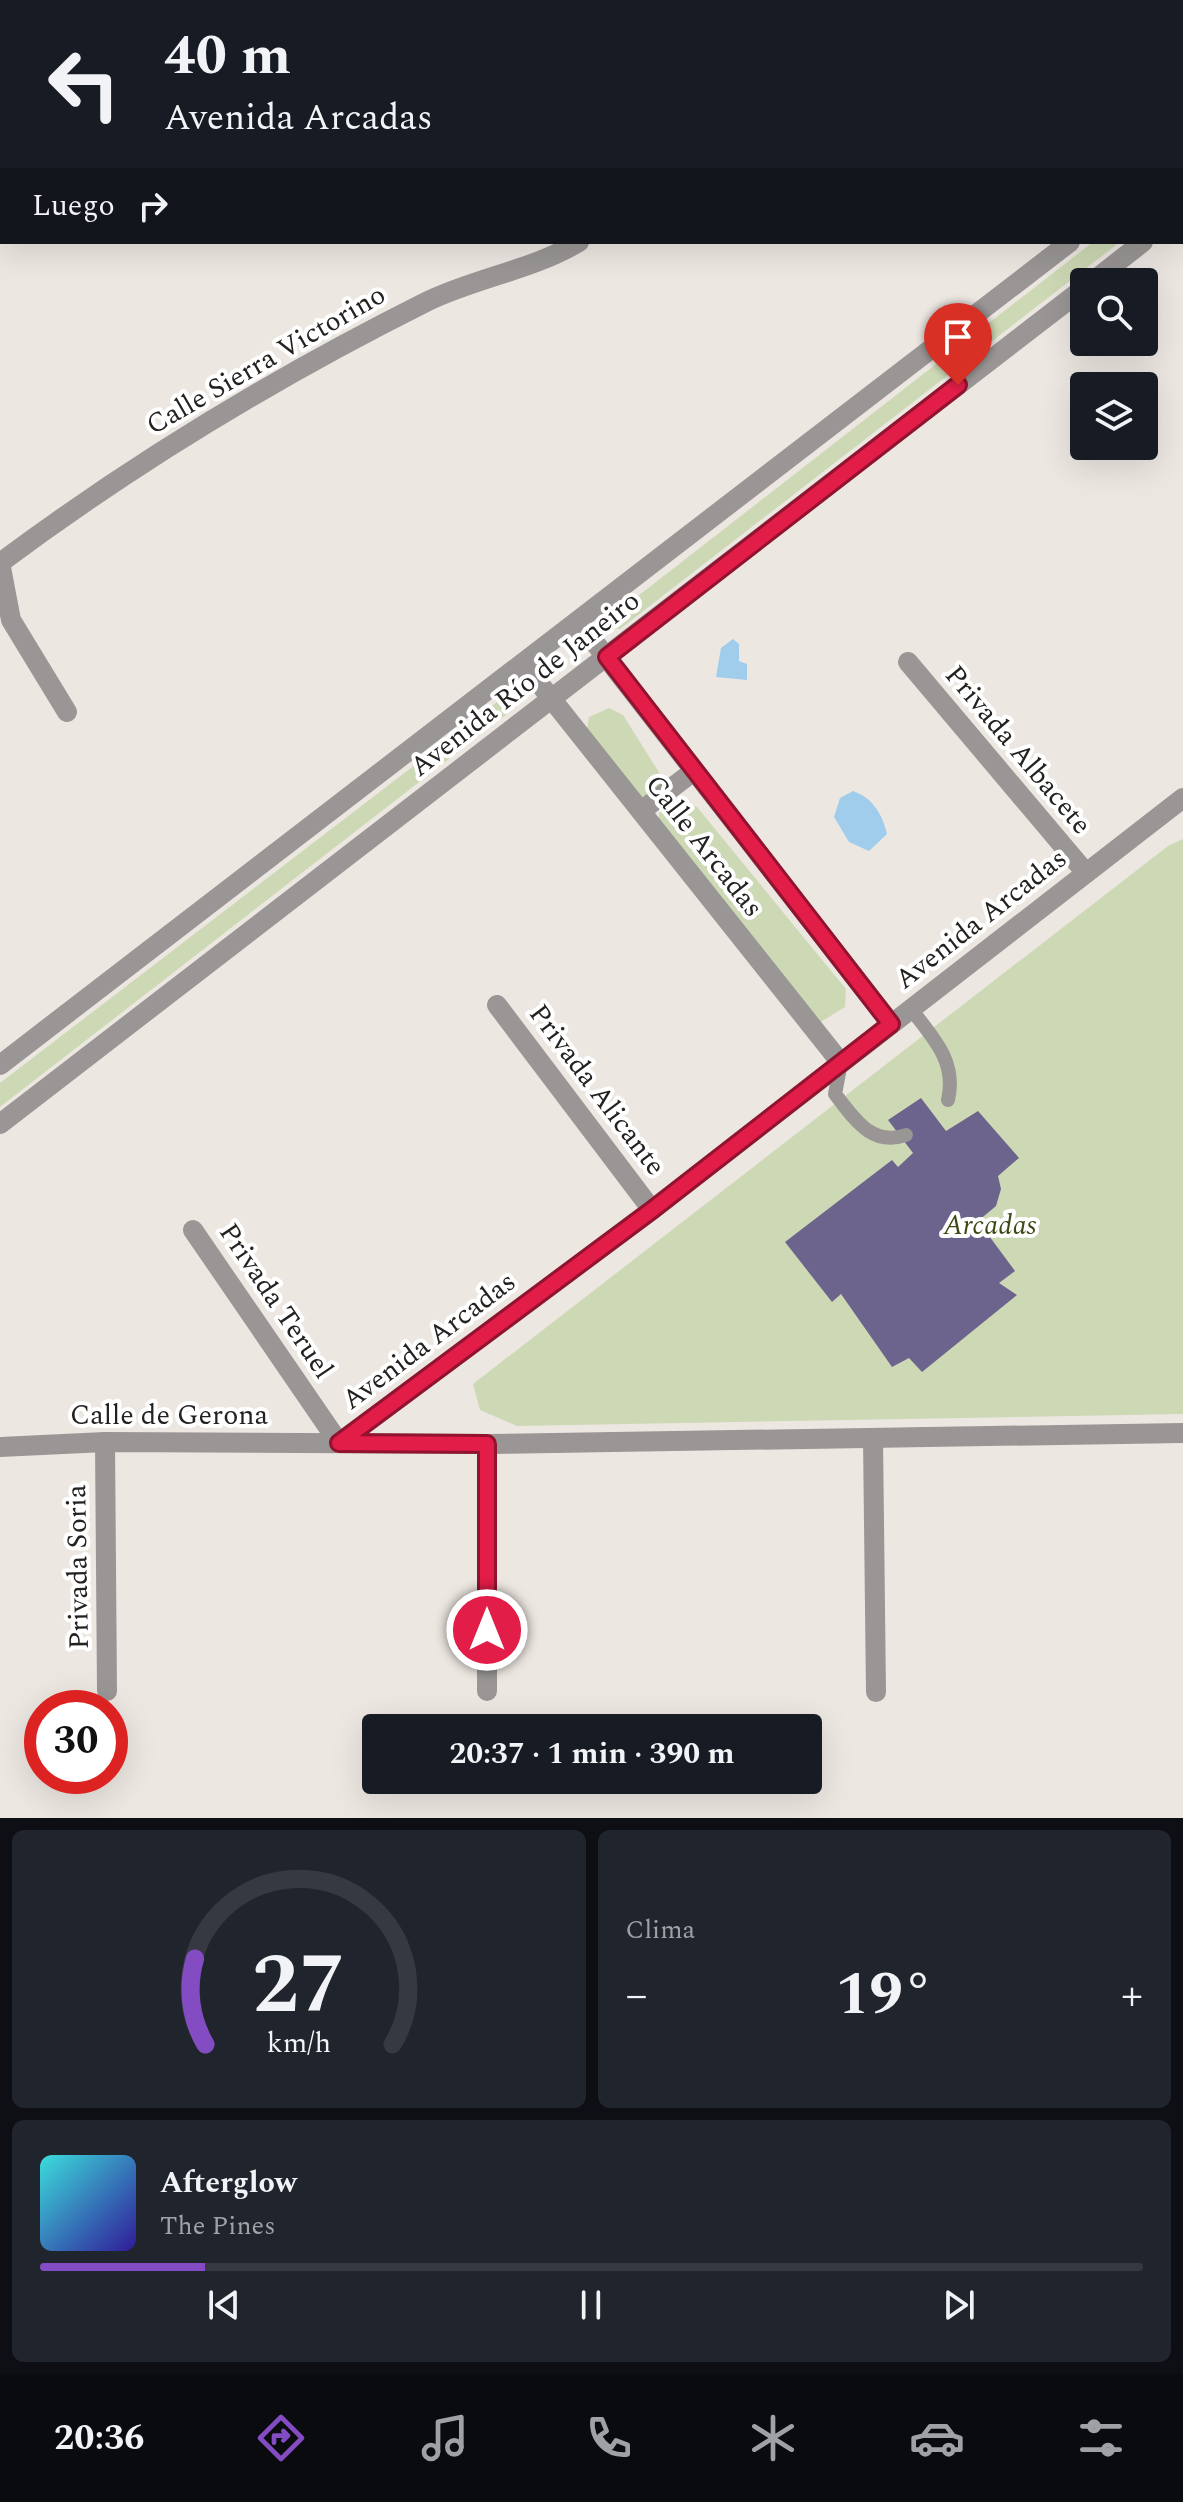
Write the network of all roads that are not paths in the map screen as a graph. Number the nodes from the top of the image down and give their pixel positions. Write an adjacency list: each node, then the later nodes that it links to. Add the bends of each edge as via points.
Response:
1 (574, 244): 6 (street, Calle Sierra Victorino, via 429,301 213,418 98,491)
2 (1067, 244): 8 (street, Avenida Río de Janeiro)
3 (1140, 244): 4 (street)
4 (1110, 268)
5 (1070, 299): 9 (street, Avenida Río de Janeiro)
6 (0, 563): 7 (street)
7 (6, 616): 13 (street)
8 (578, 621): 9 (street, Calle Arcadas); 11 (street, Avenida Río de Janeiro)
9 (607, 657): 12 (street, Avenida Río de Janeiro); 14 (street, Calle Arcadas)
10 (908, 662): 17 (street, Privada Albacete)
11 (523, 663): 12 (street, Calle Arcadas); 22 (street, Avenida Río de Janeiro)
12 (552, 699): 16 (street, Calle Arcadas); 24 (street, Avenida Río de Janeiro)
13 (67, 712)
14 (694, 771): 16 (street); 20 (street, Calle Arcadas)
15 (1183, 798): 17 (street, Avenida Arcadas)
16 (641, 811): 21 (street, Calle Arcadas)
17 (1086, 873): 19 (street, Avenida Arcadas)
18 (497, 1005): 26 (street, Privada Alicante)
19 (911, 1009): 20 (street, Avenida Arcadas); 23 (lane, via 947,1058 952,1085)
20 (891, 1024): 21 (street, Avenida Arcadas)
21 (841, 1063): 25 (lane, via 835,1094 864,1130 893,1139); 26 (street, Avenida Arcadas)
22 (0, 1065)
23 (948, 1100)
24 (0, 1124)
25 (906, 1135)
26 (652, 1210): 31 (street, Avenida Arcadas)
27 (193, 1230): 31 (street, Privada Teruel)
28 (1183, 1433): 29 (street, Avenida Arcadas)
29 (873, 1438): 32 (street, Avenida Arcadas); 36 (street)
30 (105, 1442): 31 (street, Calle de Gerona); 33 (street, Calle de Gerona); 34 (street, Privada Soria)
31 (339, 1443): 32 (street, Avenida Arcadas)
32 (487, 1444): 35 (street)
33 (0, 1447)
34 (107, 1690)
35 (487, 1691)
36 (876, 1692)

